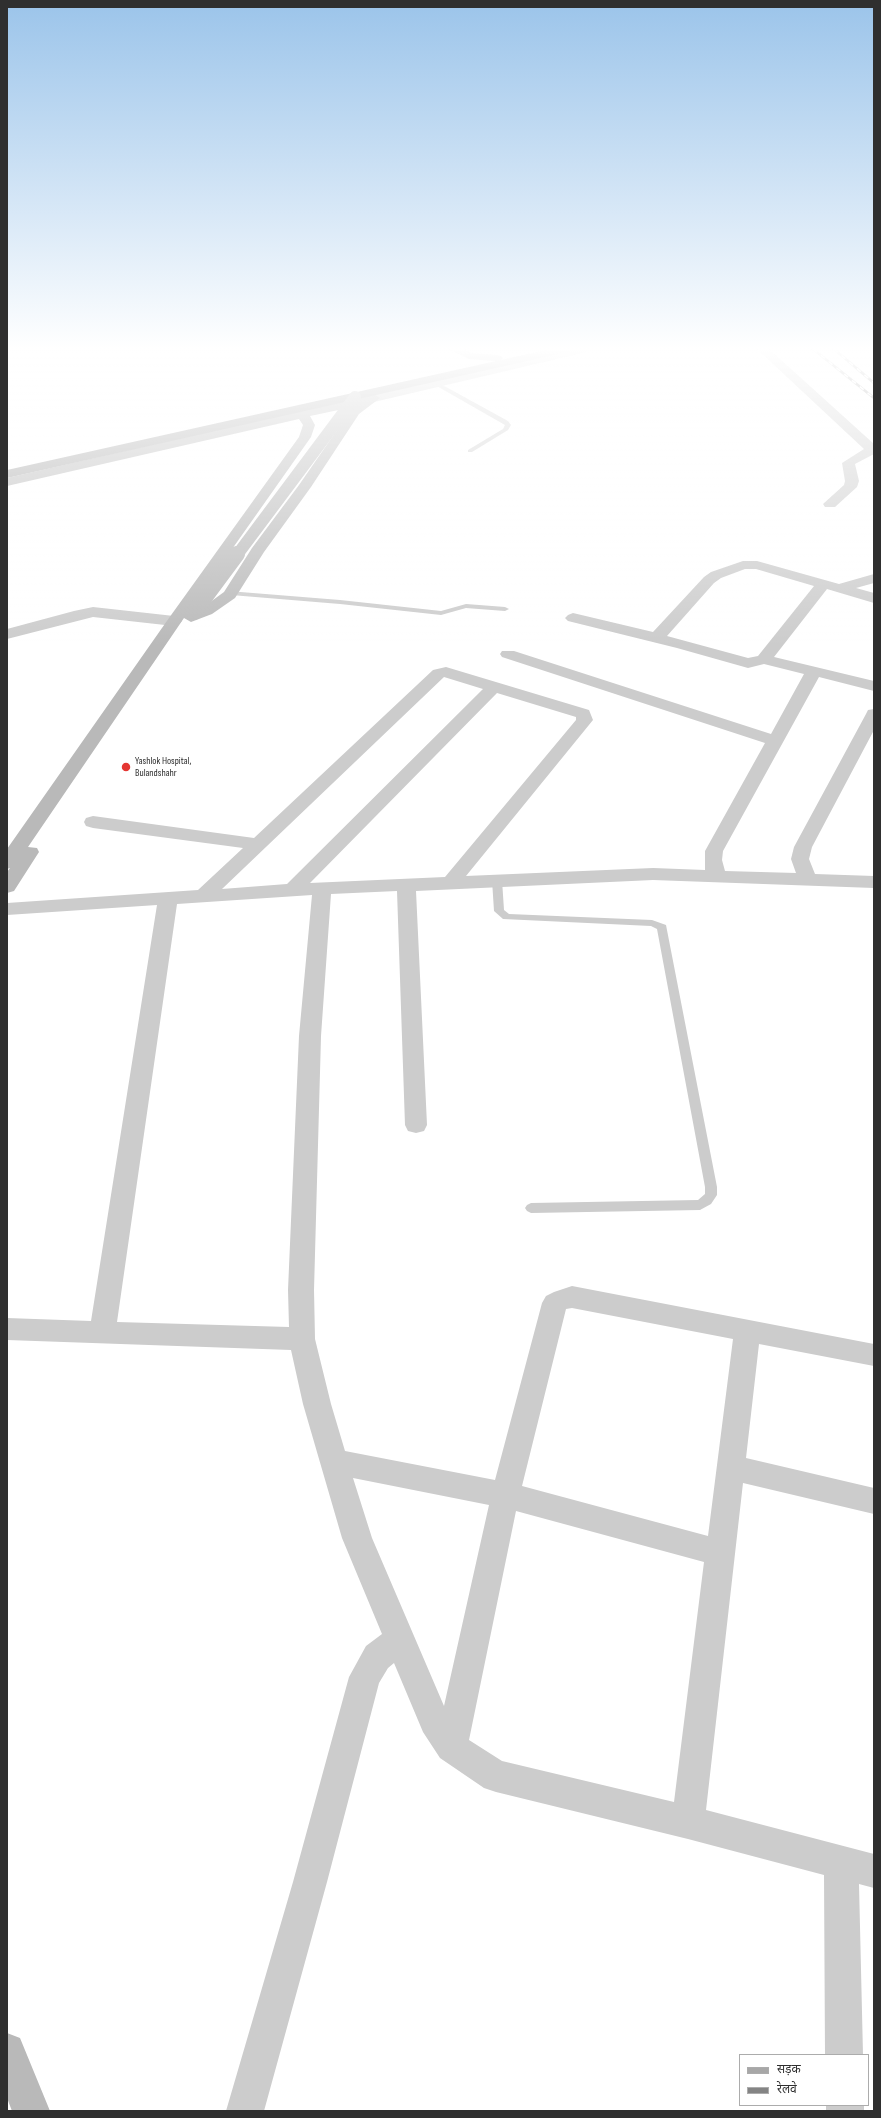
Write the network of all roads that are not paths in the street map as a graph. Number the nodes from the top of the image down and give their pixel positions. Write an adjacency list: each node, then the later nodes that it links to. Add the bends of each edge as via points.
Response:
1 (93, 448): 10 (main road)
2 (125, 448): 11 (main road)
3 (156, 448): 12 (street)
4 (298, 448): 20 (street)
5 (316, 448): 20 (street, bridge)
6 (330, 448): 17 (street, via 256,551)
7 (475, 448): 9 (lane)
8 (871, 448): 13 (street, via 848,463 852,481 850,487)
9 (470, 451)
10 (7, 467)
11 (7, 474)
12 (7, 482)
13 (830, 504)
14 (874, 578): 16 (street)
15 (823, 584): 16 (street); 23 (street, via 758,565 743,565 709,580); 25 (street)
16 (840, 588): 18 (street)
17 (232, 593): 19 (lane, via 441,613 466,606); 20 (street, via 208,611)
18 (874, 598)
19 (505, 609)
20 (186, 617): 22 (street, via 93,612); 34 (street); 40 (street)
21 (573, 618): 23 (street)
22 (7, 634)
23 (656, 638): 25 (street, via 748,663)
24 (508, 654): 30 (street)
25 (764, 659): 26 (street)
26 (814, 671): 27 (street); 30 (street)
27 (874, 686)
28 (494, 687): 32 (street, via 446,672 436,674); 37 (street, via 578,712 583,714 585,720); 42 (street)
29 (874, 714): 36 (street, via 802,846 800,859)
30 (776, 740): 33 (street)
31 (93, 822): 32 (street)
32 (257, 844): 43 (street)
33 (715, 862): 35 (street, via 653,874); 36 (street)
34 (7, 863)
35 (496, 880): 37 (street); 47 (lane, via 499,911 507,917 652,923 662,927 711,1187 711,1195 700,1206)
36 (808, 881): 38 (street)
37 (451, 882): 39 (street)
38 (874, 882)
39 (406, 884): 41 (street); 46 (street)
40 (7, 886)
41 (322, 888): 42 (street); 51 (street, via 310,1036 300,1290)
42 (292, 890): 43 (street)
43 (203, 896): 44 (street)
44 (168, 898): 45 (street); 49 (street)
45 (7, 909)
46 (416, 1125)
47 (531, 1208)
48 (7, 1329): 49 (street)
49 (102, 1332): 51 (street)
50 (747, 1332): 52 (street); 54 (street); 55 (street, via 572,1297 555,1303)
51 (302, 1339): 53 (street, via 317,1404)
52 (874, 1355)
53 (335, 1462): 55 (street); 58 (street, via 357,1538)
54 (732, 1468): 56 (street); 57 (street)
55 (505, 1495): 57 (street); 59 (street)
56 (874, 1500)
57 (721, 1553): 60 (street)
58 (400, 1640): 59 (street, via 434,1721); 66 (street, via 377,1657 365,1677)
59 (451, 1747): 60 (street, via 496,1776)
60 (688, 1822): 61 (street)
61 (841, 1862): 62 (street); 64 (street)
62 (874, 1871)
63 (7, 2051): 65 (street)
64 (844, 2054)
65 (32, 2111)
66 (245, 2111)

